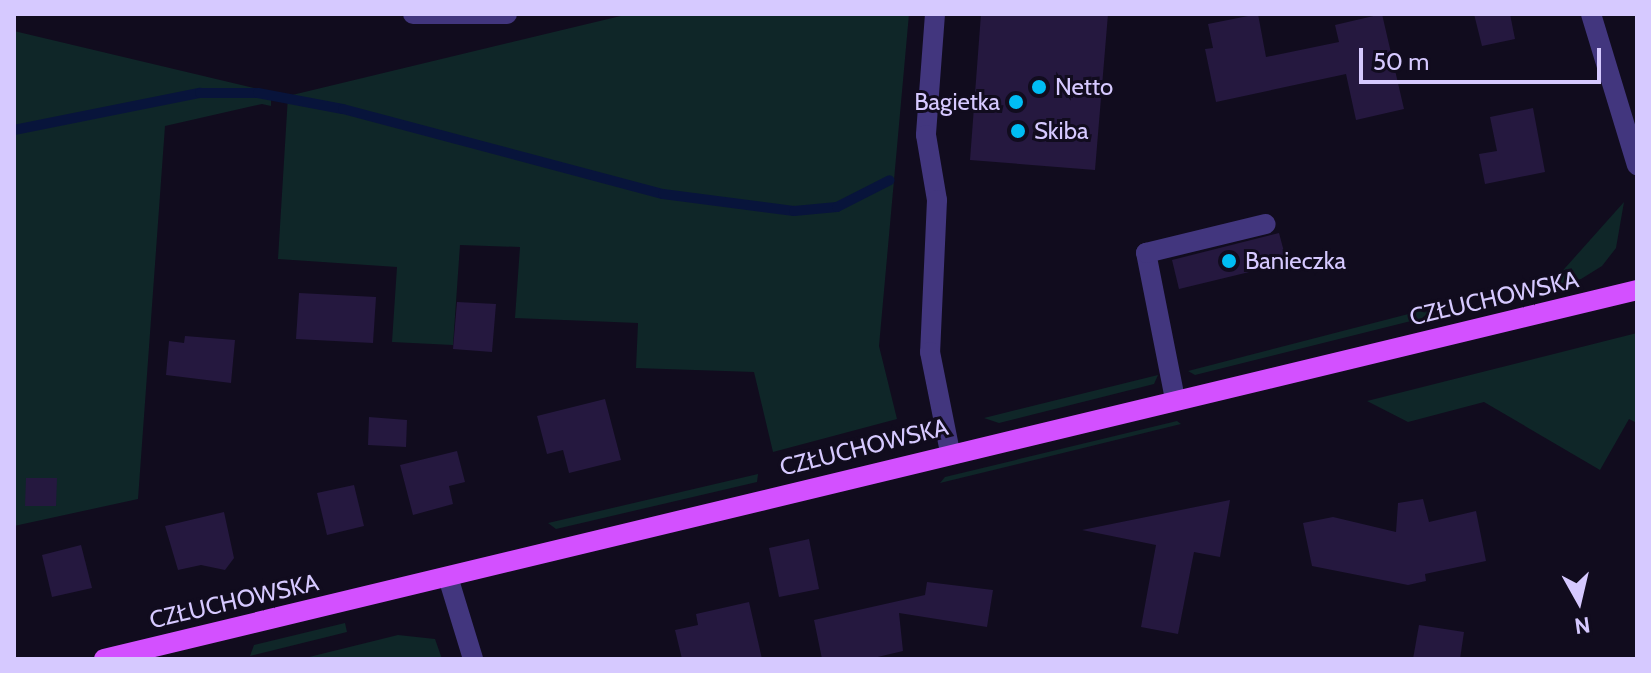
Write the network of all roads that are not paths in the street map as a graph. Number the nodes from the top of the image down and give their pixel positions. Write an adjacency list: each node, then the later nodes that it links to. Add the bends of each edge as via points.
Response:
1 (413, 14): 2 (street)
2 (507, 14)
3 (935, 14): 9 (street, via 926,135 937,200 930,352)
4 (1591, 14): 5 (street)
5 (1637, 165)
6 (1266, 224): 8 (street, via 1146,253)
7 (1637, 290): 8 (main road, CZŁUCHOWSKA)
8 (1175, 399): 9 (main road, CZŁUCHOWSKA)
9 (950, 452): 10 (main road, CZŁUCHOWSKA)
10 (448, 577): 11 (main road, CZŁUCHOWSKA); 12 (street)
11 (104, 659)
12 (473, 659)

